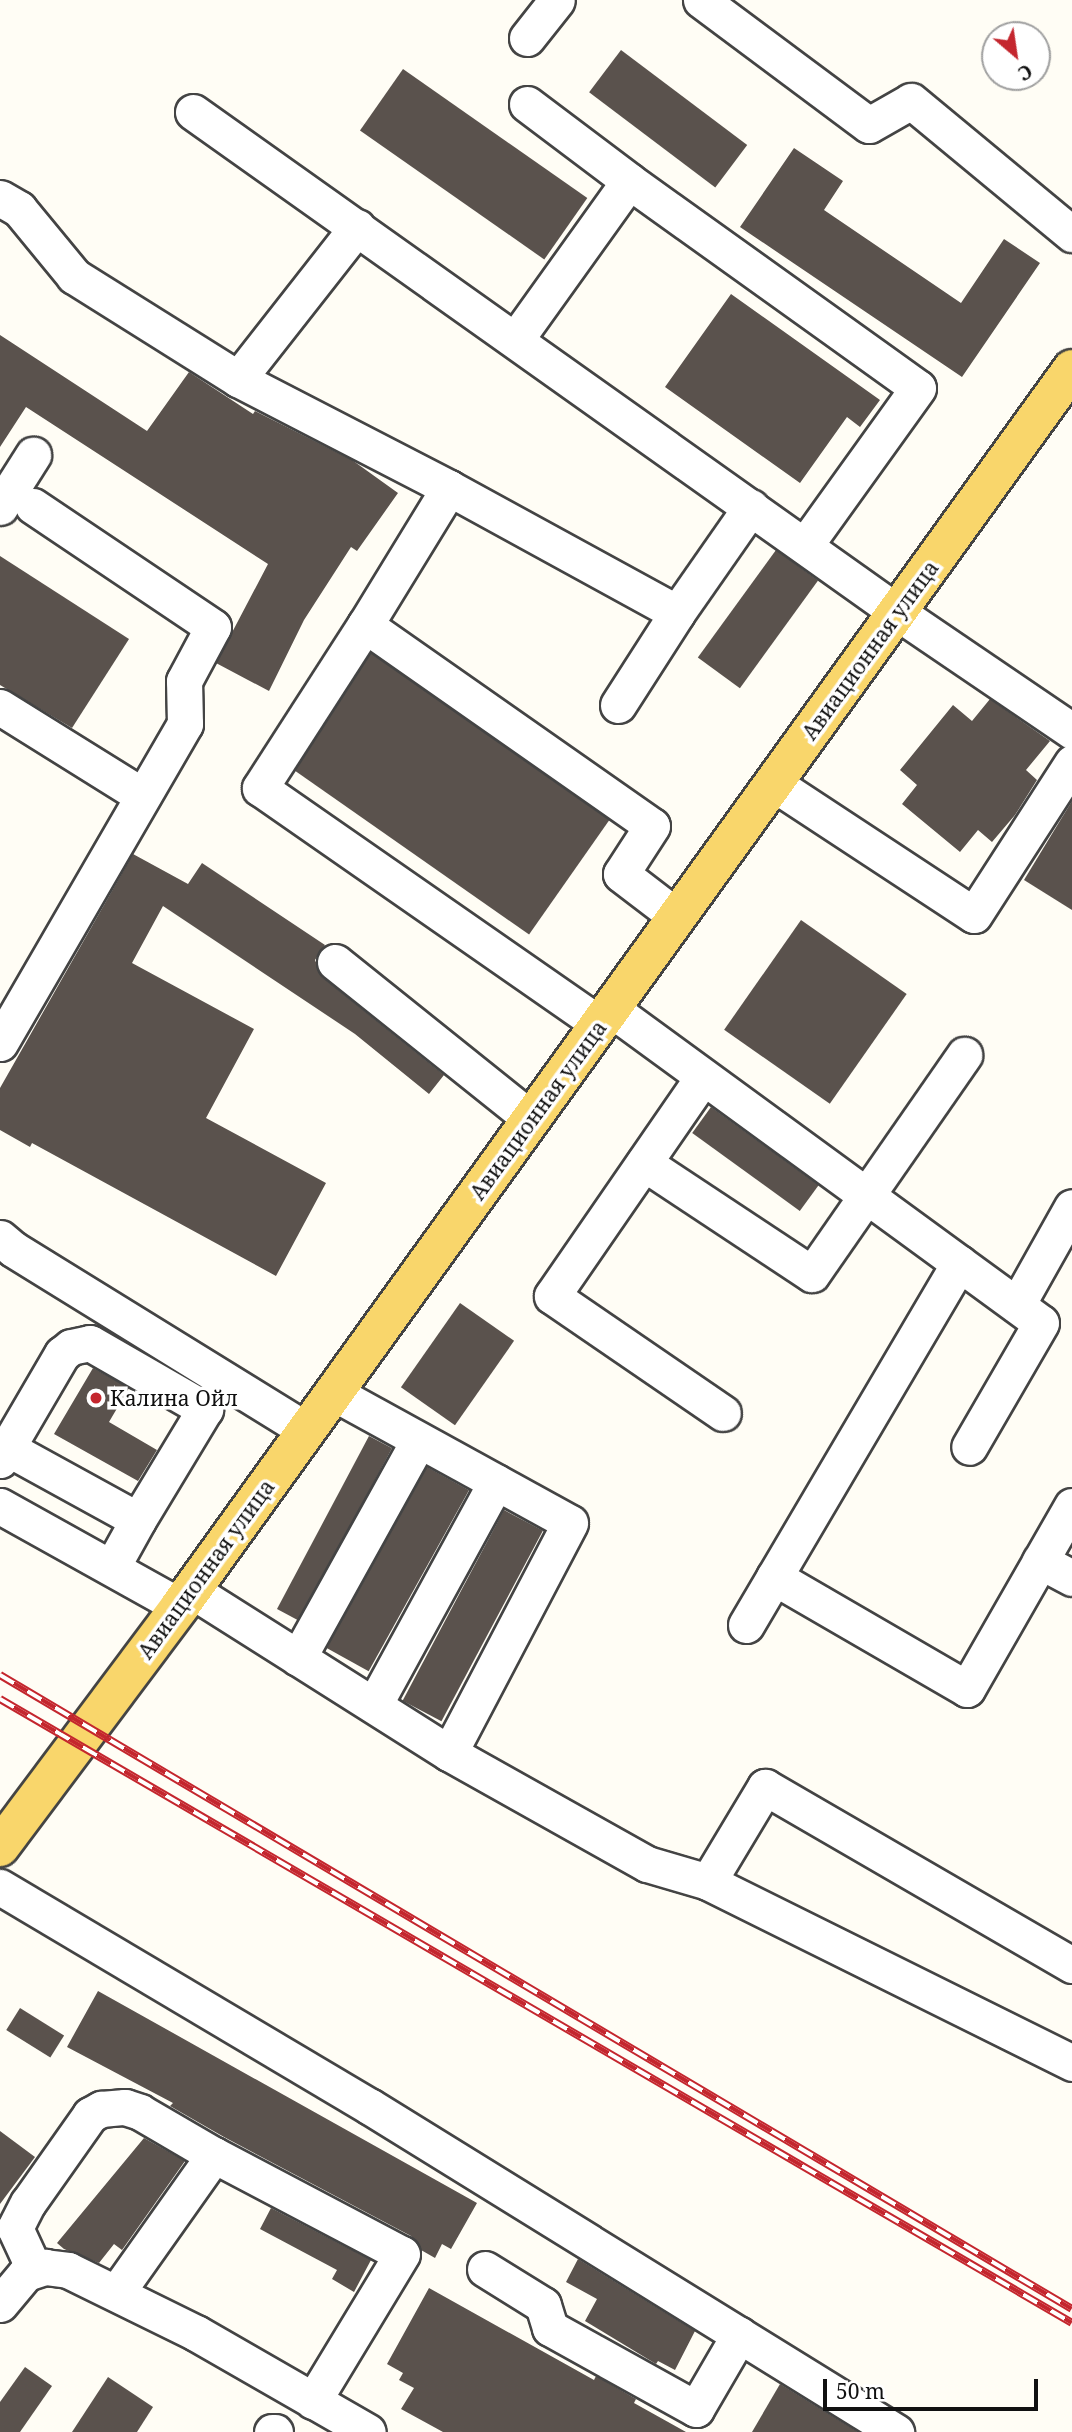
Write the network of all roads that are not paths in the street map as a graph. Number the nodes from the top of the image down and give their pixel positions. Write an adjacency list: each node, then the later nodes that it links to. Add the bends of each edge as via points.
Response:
1 (557, 0): 3 (lane)
2 (701, 0): 9 (lane, via 869,125 911,101)
3 (527, 38)
4 (527, 104): 6 (lane)
5 (193, 113): 8 (lane)
6 (629, 181): 10 (lane); 17 (lane, via 918,388)
7 (0, 198): 12 (lane, via 19,209 74,276)
8 (357, 227): 10 (lane); 12 (lane)
9 (1072, 234)
10 (516, 338): 16 (lane)
11 (1071, 374): 18 (main road, Авиационная улица)
12 (238, 379): 14 (lane)
13 (33, 455): 15 (lane)
14 (449, 488): 19 (lane); 20 (lane)
15 (16, 507): 26 (lane, via 213,627 184,681 185,724)
16 (751, 507): 17 (lane); 19 (lane)
17 (805, 545): 18 (lane)
18 (897, 611): 23 (lane); 25 (main road, Авиационная улица)
19 (677, 613): 21 (lane)
20 (365, 625): 27 (lane, via 652,826 621,874); 29 (lane, via 260,788)
21 (618, 705)
22 (0, 706): 26 (lane)
23 (1072, 731)
24 (1072, 764): 25 (lane, via 974,915)
25 (773, 783): 27 (main road, Авиационная улица)
26 (143, 796): 30 (lane)
27 (677, 917): 29 (main road, Авиационная улица)
28 (335, 962): 33 (lane)
29 (606, 1016): 32 (lane); 33 (main road, Авиационная улица)
30 (0, 1043)
31 (964, 1055): 35 (lane)
32 (704, 1077): 34 (lane); 35 (lane)
33 (531, 1119): 40 (main road, Авиационная улица)
34 (644, 1163): 35 (lane, via 812,1274); 41 (lane, via 552,1296)
35 (866, 1195): 38 (lane)
36 (1072, 1208): 39 (lane)
37 (0, 1238): 42 (lane)
38 (959, 1263): 39 (lane); 52 (lane)
39 (1017, 1305): 44 (lane, via 1041,1323)
40 (334, 1393): 42 (main road, Авиационная улица); 43 (lane)
41 (723, 1413)
42 (306, 1430): 54 (main road, Авиационная улица)
43 (419, 1440): 46 (lane); 56 (lane)
44 (969, 1447)
45 (3, 1454): 49 (lane); 49 (lane, via 62,1354 90,1343 205,1409)
46 (496, 1482): 57 (lane); 58 (lane, via 570,1523)
47 (0, 1506): 51 (lane)
48 (1072, 1506): 50 (lane)
49 (138, 1520): 51 (lane)
50 (1040, 1561): 52 (lane, via 967,1689); 53 (lane)
51 (112, 1567): 54 (lane)
52 (774, 1577): 55 (lane)
53 (1072, 1578)
54 (186, 1598): 56 (lane); 59 (main road, Авиационная улица)
55 (746, 1625)
56 (298, 1658): 57 (lane)
57 (374, 1705): 58 (lane)
58 (449, 1753): 60 (lane, via 647,1864)
59 (0, 1847)
60 (708, 1882): 62 (lane, via 765,1787); 63 (lane)
61 (0, 1887): 70 (lane)
62 (1072, 1965)
63 (1072, 2063)
64 (214, 2155): 65 (lane, via 140,2112 125,2107 101,2109 82,2124); 68 (lane); 71 (lane, via 402,2254)
65 (7, 2223): 66 (lane)
66 (34, 2269): 68 (lane, via 68,2270); 69 (lane, via 19,2279)
67 (485, 2269): 70 (lane, via 543,2305 550,2328 696,2409)
68 (117, 2292): 71 (lane)
69 (0, 2304)
70 (739, 2334): 72 (lane)
71 (313, 2401): 73 (lane)
72 (879, 2427)
73 (368, 2432)

